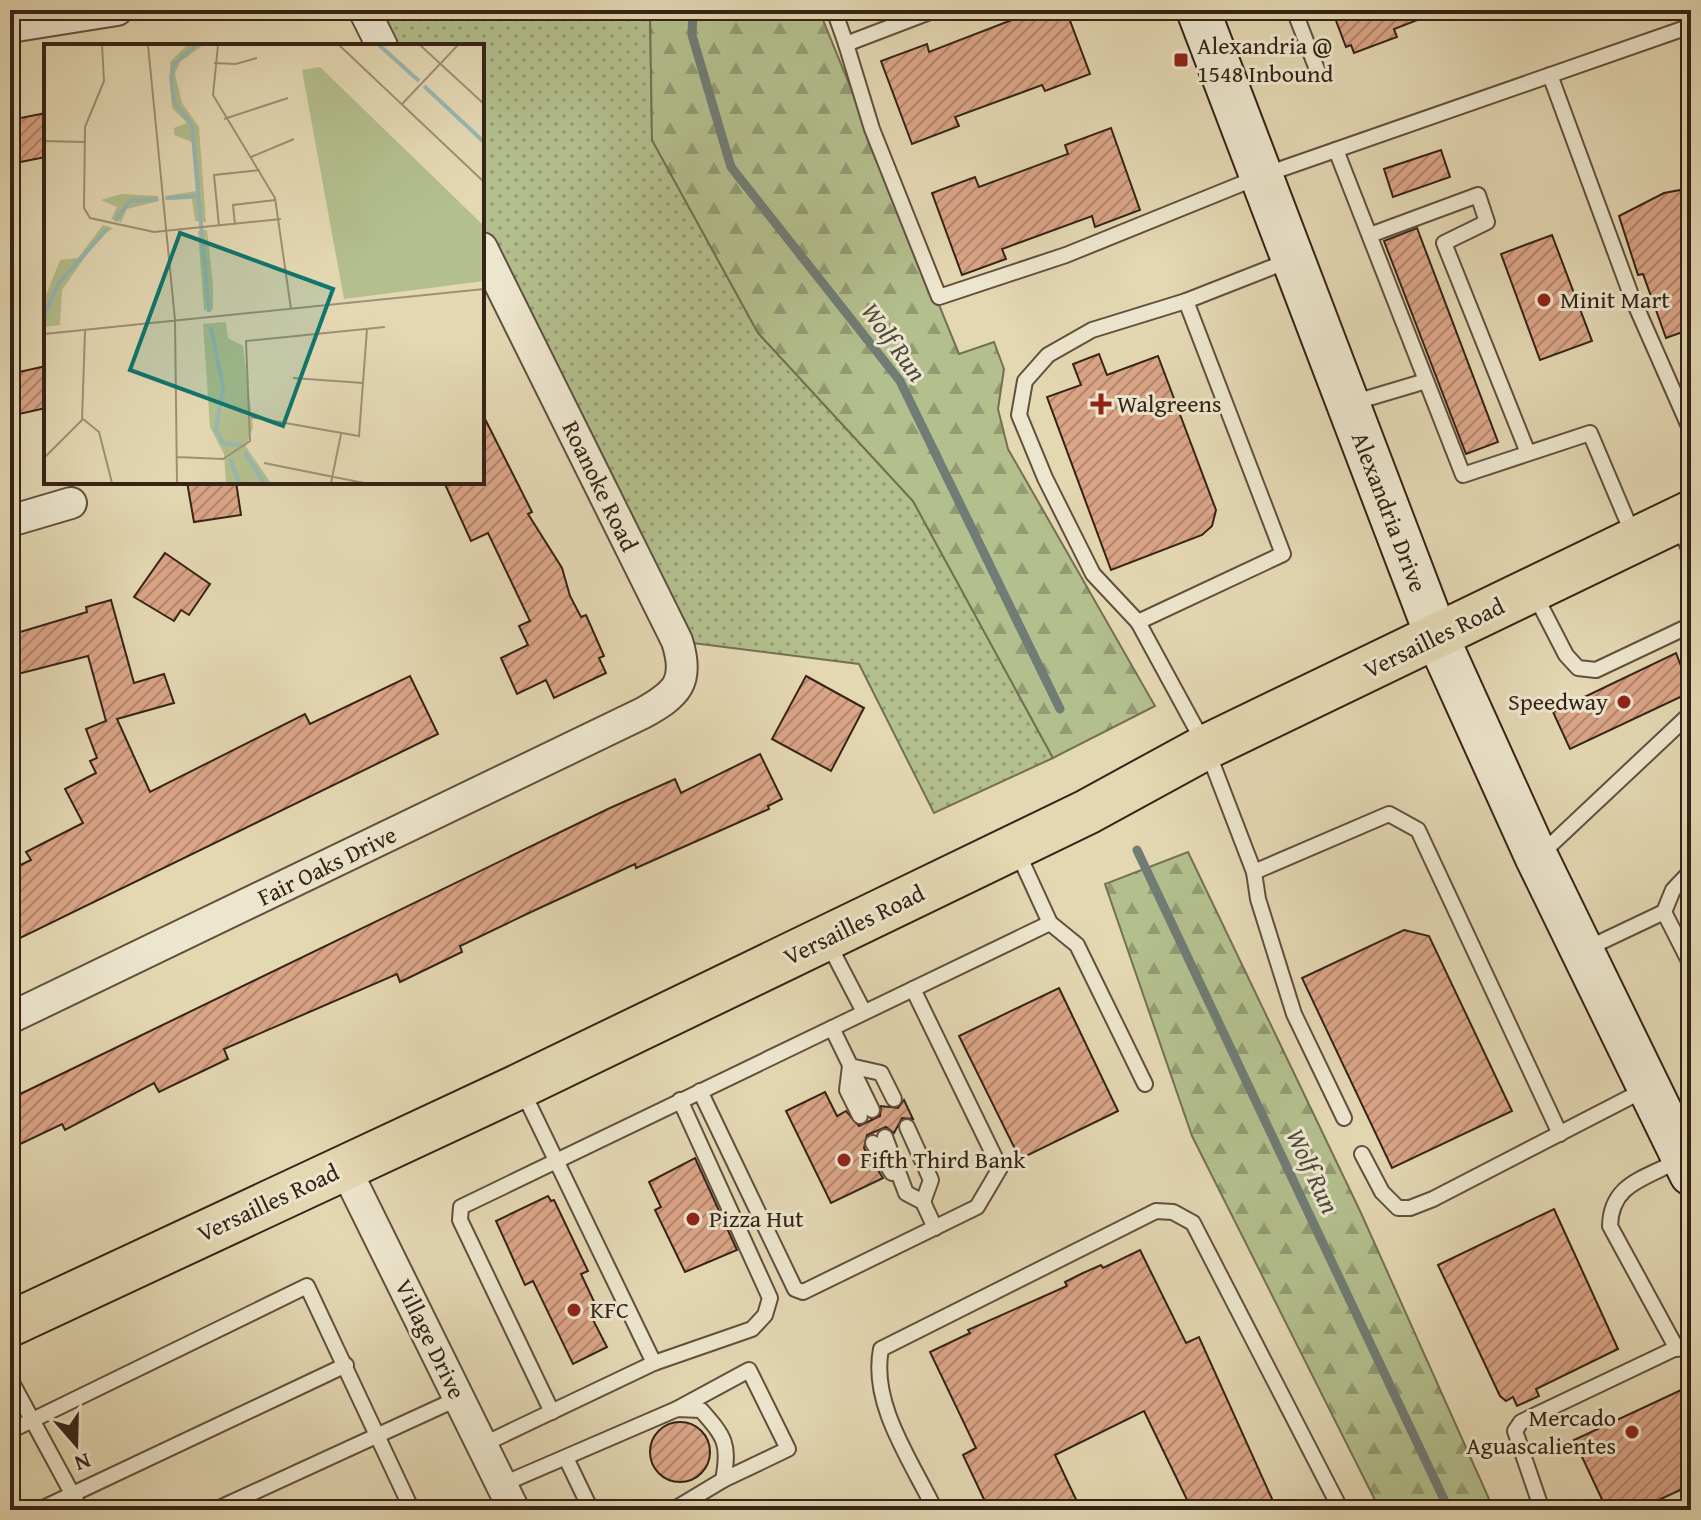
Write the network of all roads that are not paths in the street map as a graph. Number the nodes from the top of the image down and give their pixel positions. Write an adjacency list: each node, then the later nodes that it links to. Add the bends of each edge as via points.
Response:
1 (117, 10): 8 (street)
2 (364, 10): 9 (street)
3 (834, 10): 10 (lane)
4 (935, 10): 10 (lane)
5 (1198, 10): 14 (main road, Alexandria Drive)
6 (1294, 10): 11 (lane)
7 (1691, 26): 12 (lane)
8 (10, 27)
9 (381, 44)
10 (846, 44): 14 (lane, via 872,129 939,297 1066,255)
11 (1318, 72)
12 (1550, 75): 13 (lane); 21 (lane, via 1631,295)
13 (1336, 150): 14 (lane); 15 (lane)
14 (1261, 176): 17 (main road, Alexandria Drive)
15 (1370, 235): 19 (lane); 22 (lane, via 1478,195 1487,222 1444,243)
16 (484, 252): 31 (street, Roanoke Road, via 677,641 683,668 679,686 669,699)
17 (1293, 259): 18 (lane); 20 (main road, Alexandria Drive)
18 (1186, 301): 28 (lane, via 1283,554); 28 (lane, via 1092,330 1048,355 1025,381 1019,415 1093,574)
19 (1426, 381): 20 (lane); 22 (lane, via 1463,475)
20 (1348, 404): 30 (main road, Alexandria Drive)
21 (1691, 431)
22 (1528, 453): 26 (lane, via 1590,433)
23 (71, 503): 24 (street)
24 (10, 521)
25 (1686, 529): 26 (main road, Versailles Road)
26 (1635, 541): 27 (main road, Versailles Road)
27 (1532, 590): 29 (lane, via 1578,668 1596,670); 30 (main road, Versailles Road)
28 (1138, 622): 33 (lane)
29 (1691, 625)
30 (1437, 637): 33 (main road, Versailles Road); 35 (main road, Alexandria Drive)
31 (643, 713): 45 (street, Fair Oaks Drive)
32 (1691, 713): 35 (lane)
33 (1206, 747): 34 (main road, Versailles Road); 37 (lane)
34 (1015, 847): 39 (lane); 40 (main road, Versailles Road)
35 (1537, 858): 41 (main road, Alexandria Drive)
36 (1691, 871): 38 (lane, via 1673,890)
37 (1254, 872): 55 (lane, via 1294,1014); 57 (lane, via 1389,814 1408,821 1418,830)
38 (1664, 912): 41 (lane); 42 (lane)
39 (1050, 923): 43 (lane); 48 (lane, via 1077,945)
40 (826, 938): 44 (lane); 49 (main road, Versailles Road)
41 (1582, 951): 50 (main road, Alexandria Drive)
42 (1691, 965)
43 (913, 989): 44 (lane); 64 (lane, via 1000,1168 977,1207)
44 (864, 1012): 46 (lane)
45 (10, 1018)
46 (832, 1028): 47 (lane); 51 (lane)
47 (850, 1066): 52 (lane, via 881,1073); 54 (lane, via 847,1090)
48 (1145, 1084)
49 (520, 1086): 60 (lane); 62 (main road, Versailles Road)
50 (1647, 1089): 57 (lane); 61 (main road, Alexandria Drive)
51 (700, 1091): 53 (lane); 64 (lane, via 795,1289 803,1292)
52 (894, 1099)
53 (680, 1100): 60 (lane); 68 (lane, via 770,1298 765,1315 752,1329)
54 (866, 1113)
55 (1344, 1118)
56 (907, 1127): 63 (lane, via 931,1180)
57 (1560, 1134): 59 (lane, via 1410,1208 1398,1208 1382,1192)
58 (879, 1140): 63 (lane, via 906,1193)
59 (1362, 1154)
60 (555, 1161): 68 (lane); 73 (lane, via 461,1207 460,1220)
61 (1687, 1166): 67 (lane, via 1619,1193 1611,1206 1610,1226)
62 (345, 1168): 65 (main road, Versailles Road); 71 (street, Village Drive)
63 (923, 1202): 64 (lane)
64 (935, 1228)
65 (10, 1324)
66 (1691, 1341): 67 (lane)
67 (1677, 1349): 90 (lane, via 1521,1422 1515,1431)
68 (654, 1363): 73 (lane)
69 (346, 1365): 74 (lane, via 307,1286); 76 (lane); 80 (lane)
70 (10, 1379): 74 (lane)
71 (459, 1398): 76 (lane); 77 (street, Village Drive)
72 (677, 1409): 78 (lane); 79 (lane, via 701,1410 717,1428 729,1450); 79 (lane, via 749,1370 788,1449)
73 (552, 1412): 77 (lane)
74 (32, 1420): 75 (lane); 80 (lane)
75 (10, 1431)
76 (377, 1435): 85 (lane); 86 (lane)
77 (482, 1445): 81 (street, Village Drive)
78 (566, 1458): 81 (lane); 87 (lane)
79 (723, 1480): 82 (lane)
80 (73, 1494): 83 (lane); 84 (lane)
81 (508, 1498)
82 (676, 1508)
83 (39, 1510)
84 (81, 1510)
85 (215, 1510)
86 (412, 1510)
87 (591, 1510)
88 (935, 1510): 89 (lane, via 881,1398 881,1349 1156,1211 1173,1212 1193,1223)
89 (1341, 1510)
90 (1542, 1510)

